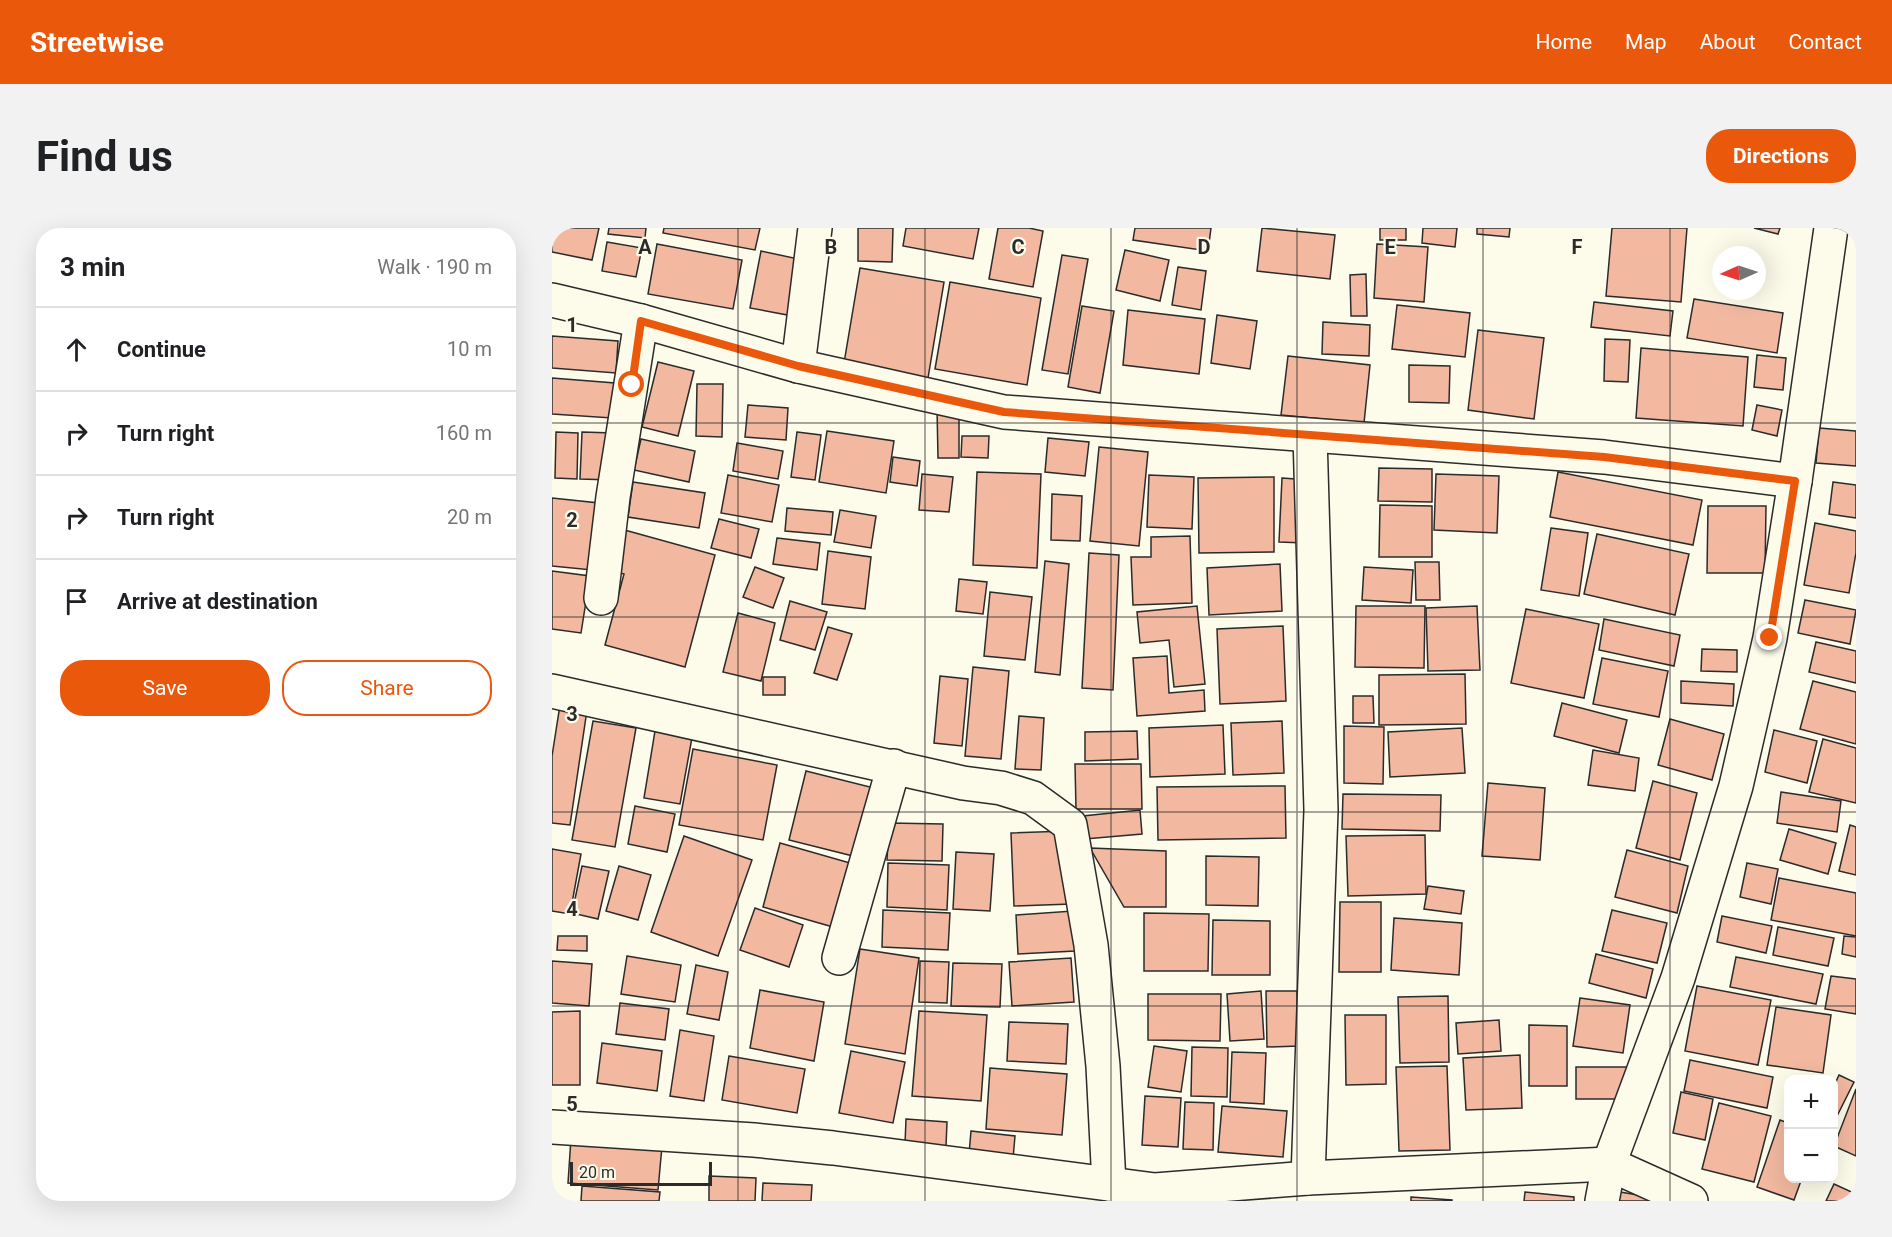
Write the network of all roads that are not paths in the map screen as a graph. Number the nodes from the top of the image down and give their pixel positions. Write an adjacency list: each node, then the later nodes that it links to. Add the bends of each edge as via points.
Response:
1 (815, 228): 5 (street)
2 (1831, 228): 7 (street)
3 (552, 300): 4 (street)
4 (641, 321): 5 (street); 8 (street)
5 (798, 366): 6 (street, via 1004,412)
6 (1310, 436): 7 (street, via 1604,457); 14 (street, via 1321,810)
7 (1795, 481): 13 (street, via 1770,638 1736,786 1678,978)
8 (601, 598)
9 (552, 691): 10 (street)
10 (894, 766): 11 (street); 15 (street, via 1032,798 1070,825 1091,945)
11 (839, 958)
12 (552, 1127): 15 (street, via 833,1148)
13 (1609, 1164): 14 (street); 17 (street); 18 (street)
14 (1308, 1178): 16 (street)
15 (1109, 1184): 16 (street)
16 (1155, 1196)
17 (1602, 1201)
18 (1691, 1201)

